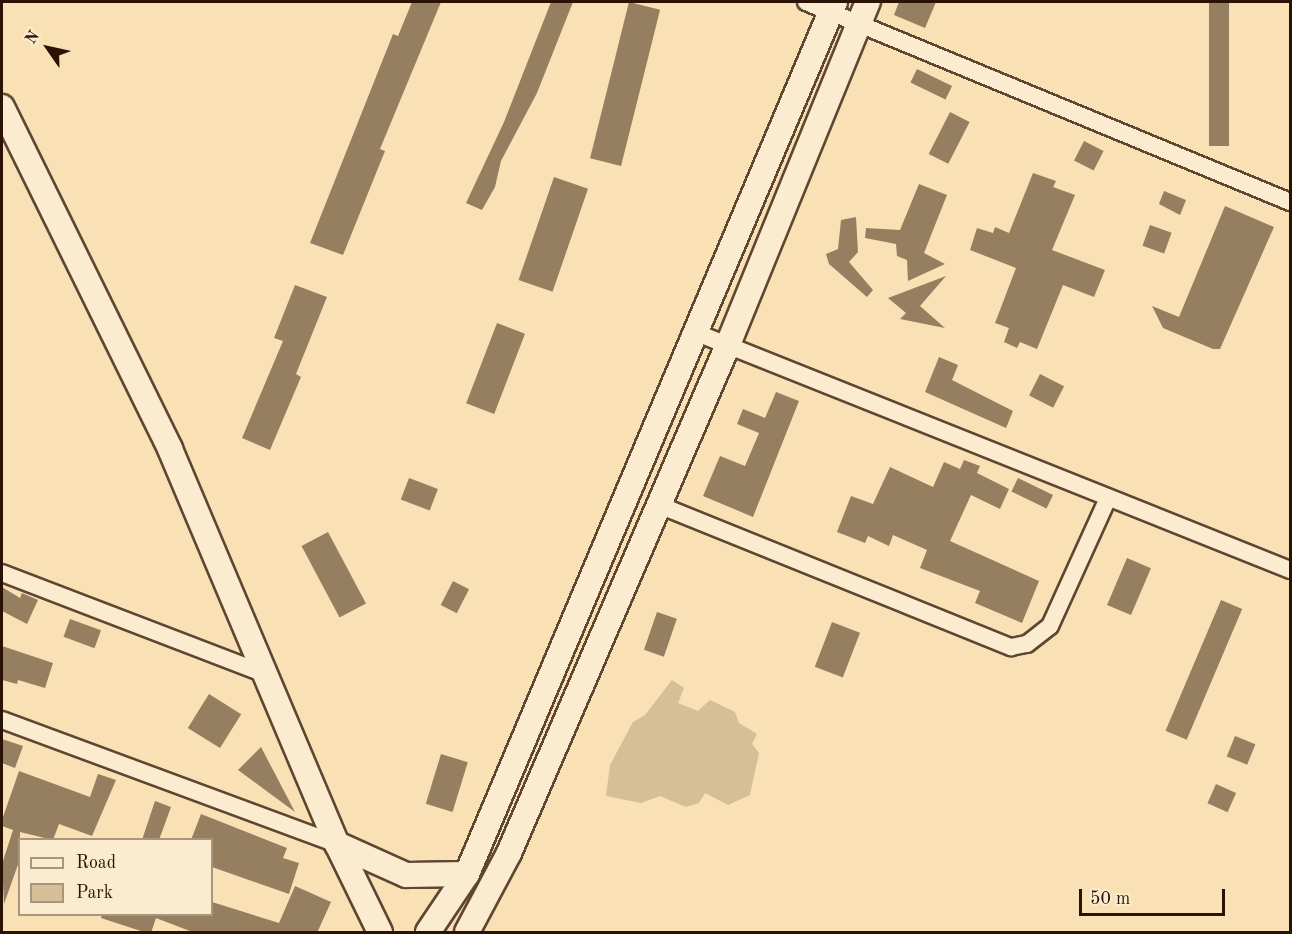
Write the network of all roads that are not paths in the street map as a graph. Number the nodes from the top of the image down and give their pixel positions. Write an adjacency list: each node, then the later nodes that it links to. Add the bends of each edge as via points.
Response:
1 (806, 2): 2 (street)
2 (832, 6): 3 (street); 6 (main road)
3 (863, 12): 5 (street); 7 (main road)
4 (2, 107): 12 (main road, via 170,449)
5 (1290, 202)
6 (696, 333): 7 (street); 15 (main road)
7 (727, 347): 8 (street); 9 (main road)
8 (1108, 498): 9 (street, via 1050,626 1028,644 1011,647); 10 (street)
9 (659, 505): 18 (main road, via 509,853)
10 (1290, 570)
11 (2, 573): 12 (street)
12 (268, 675): 14 (main road)
13 (2, 720): 14 (street)
14 (337, 844): 15 (main road, via 406,875); 16 (main road)
15 (467, 874): 17 (main road)
16 (380, 933)
17 (428, 933)
18 (467, 933)

